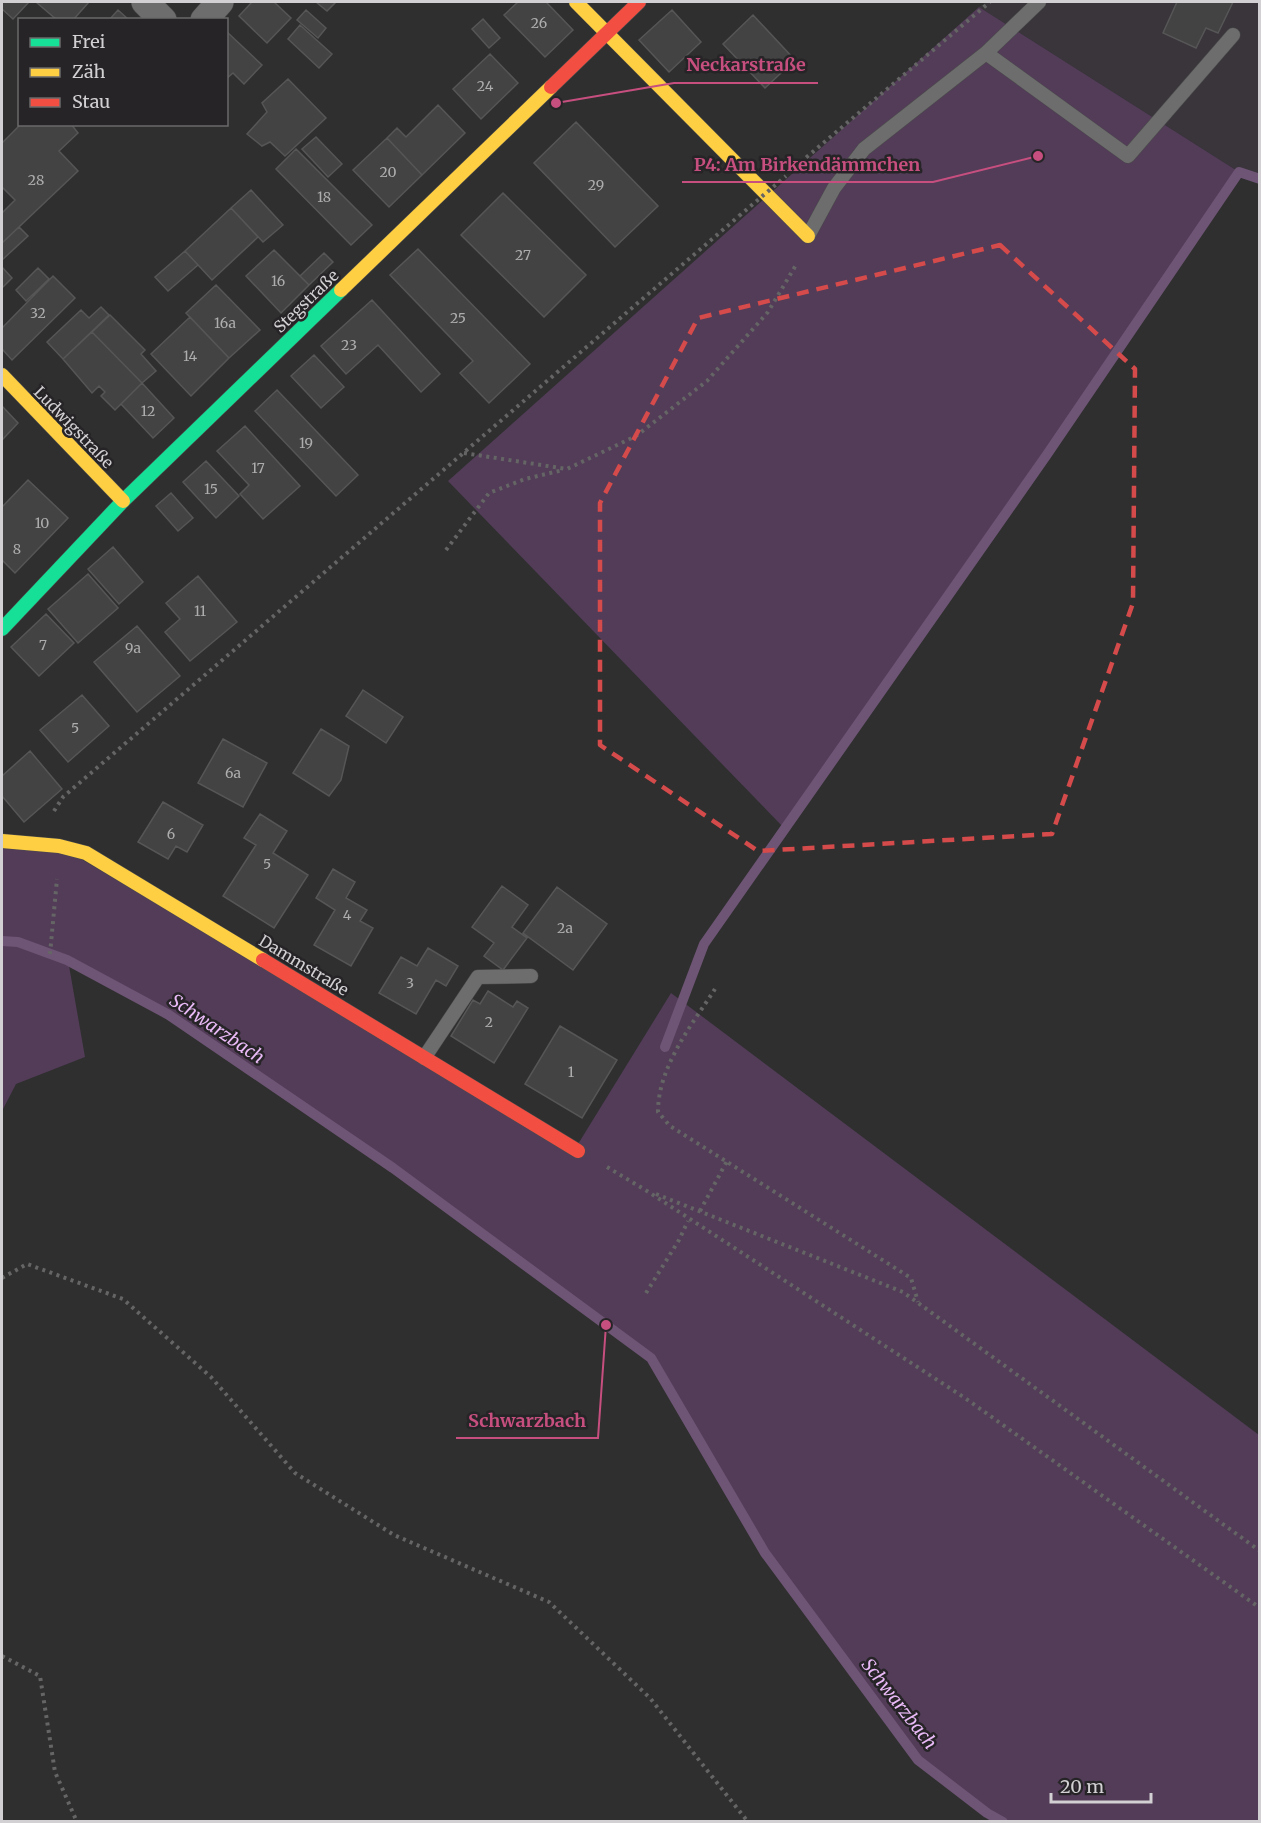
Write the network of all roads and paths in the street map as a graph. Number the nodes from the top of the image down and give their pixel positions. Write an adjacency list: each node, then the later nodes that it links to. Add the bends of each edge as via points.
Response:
1 (144, 2): 7 (street)
2 (220, 2): 8 (street)
3 (576, 2): 9 (street)
4 (639, 2): 9 (street, Stegstraße)
5 (990, 2): 14 (path, bridge)
6 (1039, 2): 11 (lane)
7 (161, 18)
8 (206, 18)
9 (608, 32): 12 (street); 16 (street, Stegstraße)
10 (1233, 35): 11 (lane, via 1128,156)
11 (986, 53): 12 (lane, via 864,150 834,188)
12 (808, 236): 15 (path, via 792,275 768,312 707,381 636,436)
13 (2, 375): 16 (street, Ludwigstraße)
14 (463, 453): 15 (path); 20 (path, via 63,797)
15 (567, 469): 17 (path, via 525,478 489,493)
16 (123, 501): 18 (street, Stegstraße)
17 (446, 550)
18 (2, 629)
19 (2, 841): 20 (street, Dammstraße)
20 (34, 844): 21 (street, Dammstraße)
21 (59, 846): 22 (path); 25 (street, Dammstraße, via 86,853)
22 (50, 954)
23 (531, 976): 25 (lane, via 478,977)
24 (715, 989): 27 (path, via 678,1047 657,1090 657,1112 670,1126)
25 (424, 1058): 26 (street, Dammstraße)
26 (578, 1151): 28 (path)
27 (727, 1161): 29 (path); 33 (path, via 911,1278)
28 (647, 1191): 29 (path); 35 (path, via 965,1398)
29 (700, 1211): 33 (path, via 903,1292)
30 (688, 1221): 32 (path)
31 (2, 1278): 38 (path, via 27,1264 123,1299 211,1377 295,1473 394,1535 549,1602 650,1698)
32 (646, 1293)
33 (918, 1303): 34 (path)
34 (1260, 1551)
35 (1260, 1608)
36 (2, 1656): 37 (path, via 40,1676 55,1772)
37 (77, 1821)
38 (748, 1821)

